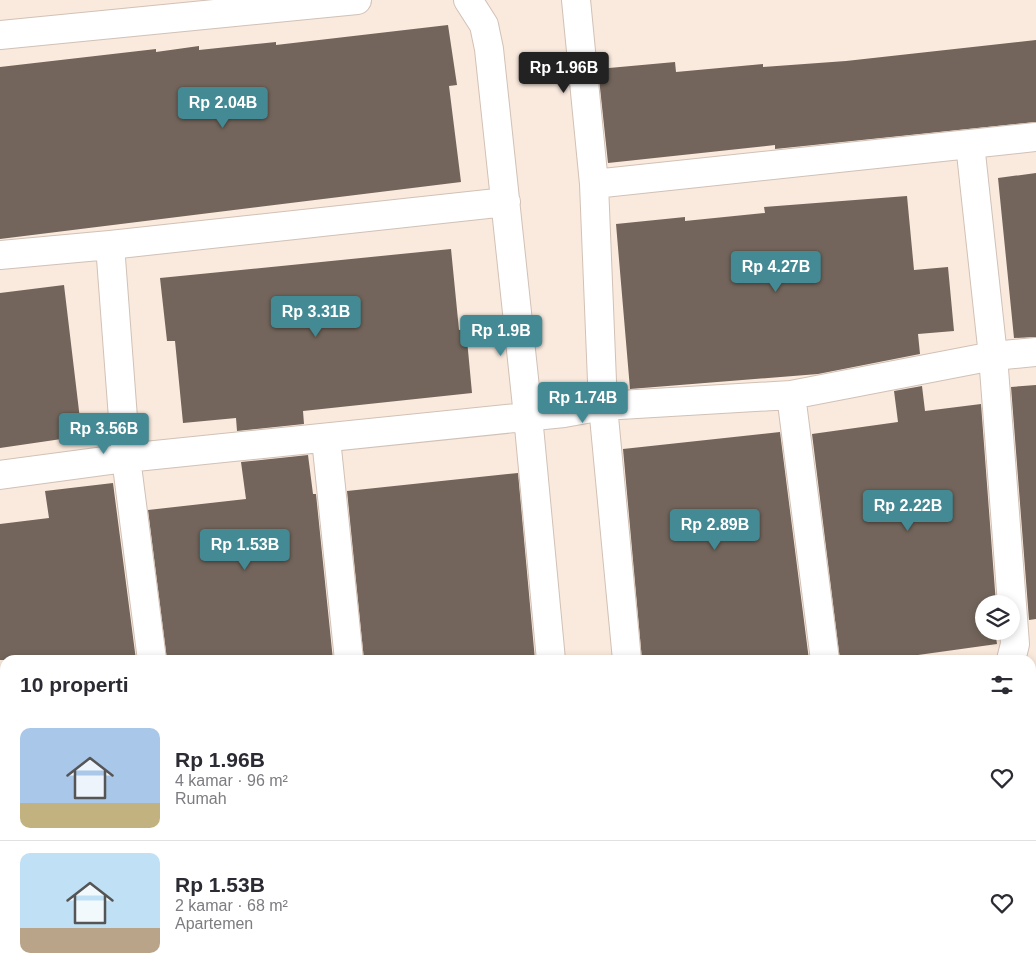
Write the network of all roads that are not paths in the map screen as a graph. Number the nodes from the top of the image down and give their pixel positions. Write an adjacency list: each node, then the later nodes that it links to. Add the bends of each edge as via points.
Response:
1 (357, 0): 4 (street)
2 (468, 0): 8 (street, via 484,25 489,49)
3 (576, 0): 7 (street)
4 (0, 35)
5 (1036, 137): 6 (street)
6 (970, 144): 7 (street); 12 (street)
7 (594, 184): 14 (street)
8 (506, 202): 9 (street); 15 (street)
9 (110, 246): 10 (street); 17 (street)
10 (0, 255)
11 (1036, 352): 12 (street)
12 (993, 356): 13 (street); 24 (street, via 1015,644)
13 (791, 395): 14 (street); 23 (street)
14 (602, 406): 15 (street); 22 (street)
15 (528, 416): 16 (street); 21 (street)
16 (326, 439): 17 (street); 20 (street)
17 (126, 458): 18 (street); 19 (street)
18 (0, 475)
19 (151, 655)
20 (349, 655)
21 (551, 655)
22 (627, 655)
23 (824, 655)
24 (1012, 655)

